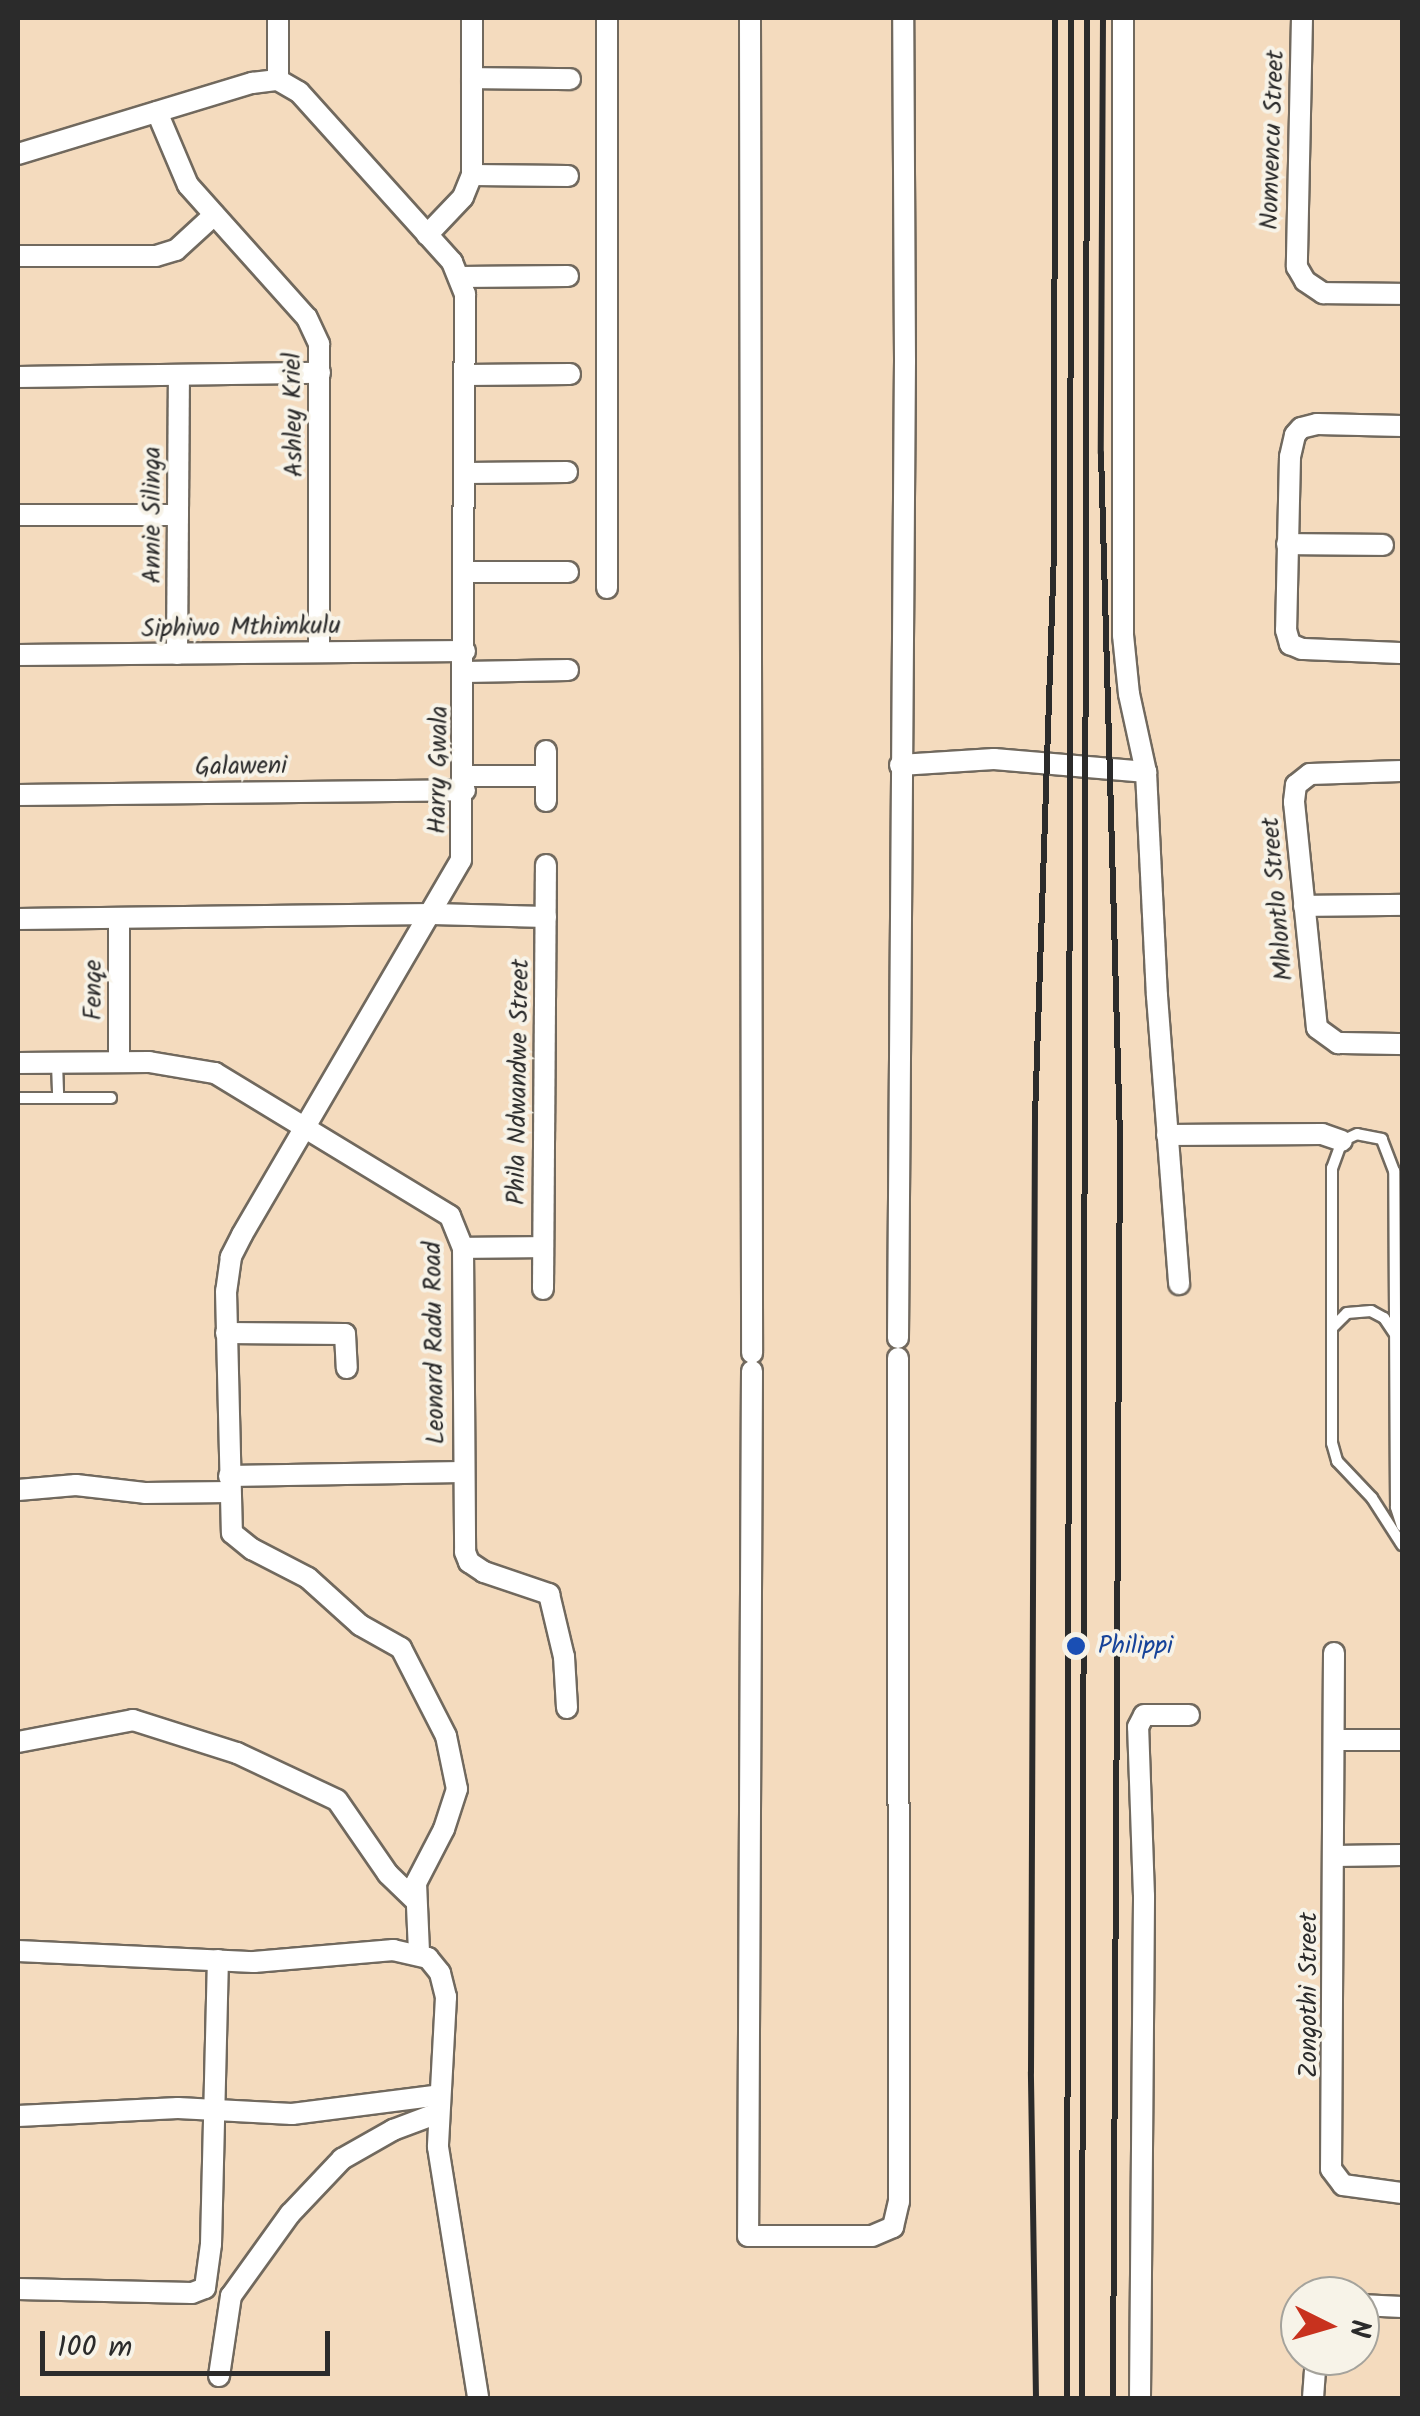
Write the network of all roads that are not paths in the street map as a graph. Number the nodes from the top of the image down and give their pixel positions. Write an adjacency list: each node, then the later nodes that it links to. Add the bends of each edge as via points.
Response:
1 (278, 18): 10 (street)
2 (472, 18): 8 (street)
3 (607, 18): 35 (street)
4 (750, 18): 43 (street, via 748,2236 872,2236 893,2227 899,2202)
5 (902, 18): 43 (street)
6 (1123, 18): 45 (street, via 1123,635)
7 (1302, 18): 20 (street, Nomvencu Street, via 1297,268 1323,293)
8 (472, 78): 9 (street); 13 (street)
9 (570, 79)
10 (278, 80): 11 (street); 16 (street, via 299,92)
11 (157, 112): 12 (street); 15 (street, Ashley Kriel, via 181,173)
12 (18, 154)
13 (472, 175): 14 (street); 16 (street, via 463,196)
14 (568, 176)
15 (214, 215): 17 (street, via 176,250 156,256); 21 (street, Ashley Kriel, via 314,329)
16 (428, 235): 19 (street)
17 (18, 256)
18 (568, 276): 19 (street)
19 (460, 277): 23 (street, Harry Gwala)
20 (1402, 294)
21 (320, 373): 24 (street); 36 (street, Ashley Kriel)
22 (570, 374): 23 (street)
23 (465, 375): 28 (street, Harry Gwala)
24 (179, 376): 25 (street); 29 (street, Annie Silinga)
25 (18, 377)
26 (1402, 426): 31 (street, via 1301,428 1292,444)
27 (568, 472): 28 (street)
28 (466, 473): 33 (street, Harry Gwala)
29 (178, 515): 30 (street); 38 (street, Annie Silinga)
30 (18, 516)
31 (1287, 544): 32 (street); 37 (street, via 1290,644)
32 (1383, 545)
33 (465, 572): 34 (street); 40 (street, Harry Gwala)
34 (568, 572)
35 (608, 588)
36 (319, 652): 38 (street, Siphiwo Mthimkulu); 40 (street, Siphiwo Mthimkulu)
37 (1402, 653)
38 (177, 654): 39 (street, Siphiwo Mthimkulu)
39 (18, 655)
40 (465, 662): 41 (street, Siphiwo Mthimkulu); 47 (street, Harry Gwala)
41 (568, 670)
42 (546, 751): 46 (street)
43 (900, 765): 45 (street, via 994,760)
44 (1402, 771): 52 (street, Mhlontlo Street, via 1301,778 1294,802)
45 (1146, 772): 65 (street)
46 (546, 776): 47 (street, Galaweni); 49 (street)
47 (465, 783): 48 (street, Galaweni); 53 (street, Harry Gwala, via 461,860)
48 (18, 795)
49 (546, 801)
50 (546, 865): 54 (street, Phila Ndwandwe Street)
51 (1402, 905): 52 (street)
52 (1304, 906): 57 (street, Mhlontlo Street, via 1314,1018 1322,1036 1350,1044)
53 (432, 914): 54 (street); 55 (street); 64 (street, Harry Gwala)
54 (546, 918): 67 (street, Phila Ndwandwe Street)
55 (119, 919): 56 (street); 58 (street, Fenqe)
56 (18, 920)
57 (1402, 1044)
58 (119, 1061): 60 (street, Leonard Radu Road); 64 (street, Leonard Radu Road, via 215,1073)
59 (18, 1062): 60 (street, Leonard Radu Road)
60 (57, 1062): 62 (lane)
61 (18, 1098): 62 (lane)
62 (58, 1098): 63 (lane)
63 (111, 1098)
64 (307, 1128): 68 (street, Leonard Radu Road, via 442,1208); 72 (street, Harry Gwala, via 231,1257)
65 (1167, 1135): 66 (street, via 1322,1134); 69 (street)
66 (1342, 1141): 71 (lane, via 1332,1168); 73 (lane, via 1372,1134 1392,1155)
67 (542, 1247): 68 (street); 70 (street, Phila Ndwandwe Street)
68 (464, 1248): 75 (street, Leonard Radu Road)
69 (1179, 1284)
70 (542, 1289)
71 (1331, 1329): 73 (lane, via 1347,1313 1371,1311); 79 (lane, via 1333,1452)
72 (226, 1333): 74 (street, via 345,1334); 76 (street, Harry Gwala)
73 (1396, 1337): 78 (lane, via 1396,1508)
74 (347, 1368)
75 (462, 1472): 76 (street); 81 (street, Leonard Radu Road, via 464,1552 484,1572 549,1594)
76 (229, 1484): 77 (street, via 162,1494 76,1485); 88 (street, Harry Gwala, via 232,1533 308,1578 360,1625 401,1648 446,1736 457,1789)
77 (18, 1490)
78 (1402, 1526)
79 (1402, 1545)
80 (1334, 1653): 83 (street, Zongothi Street)
81 (567, 1708)
82 (1189, 1715): 101 (street, via 1144,1716 1138,1727 1144,1896)
83 (1335, 1740): 84 (street); 87 (street, Zongothi Street)
84 (1402, 1740)
85 (18, 1742): 88 (street, via 133,1720 237,1753 337,1800 388,1874)
86 (1402, 1855): 87 (street)
87 (1334, 1856): 95 (street, Zongothi Street, via 1331,2168 1343,2185)
88 (414, 1899): 90 (street)
89 (18, 1951): 91 (street)
90 (419, 1953): 91 (street); 92 (street, via 436,1966 444,1984)
91 (218, 1960): 93 (street)
92 (439, 2104): 93 (street, via 317,2113); 98 (street, via 325,2173); 100 (street, via 446,2209)
93 (216, 2108): 94 (street); 97 (street, via 209,2274)
94 (18, 2116)
95 (1402, 2193)
96 (18, 2288): 97 (street)
97 (198, 2292): 98 (street)
98 (228, 2301): 99 (street)
99 (219, 2376)
100 (478, 2398)
101 (1140, 2398)

